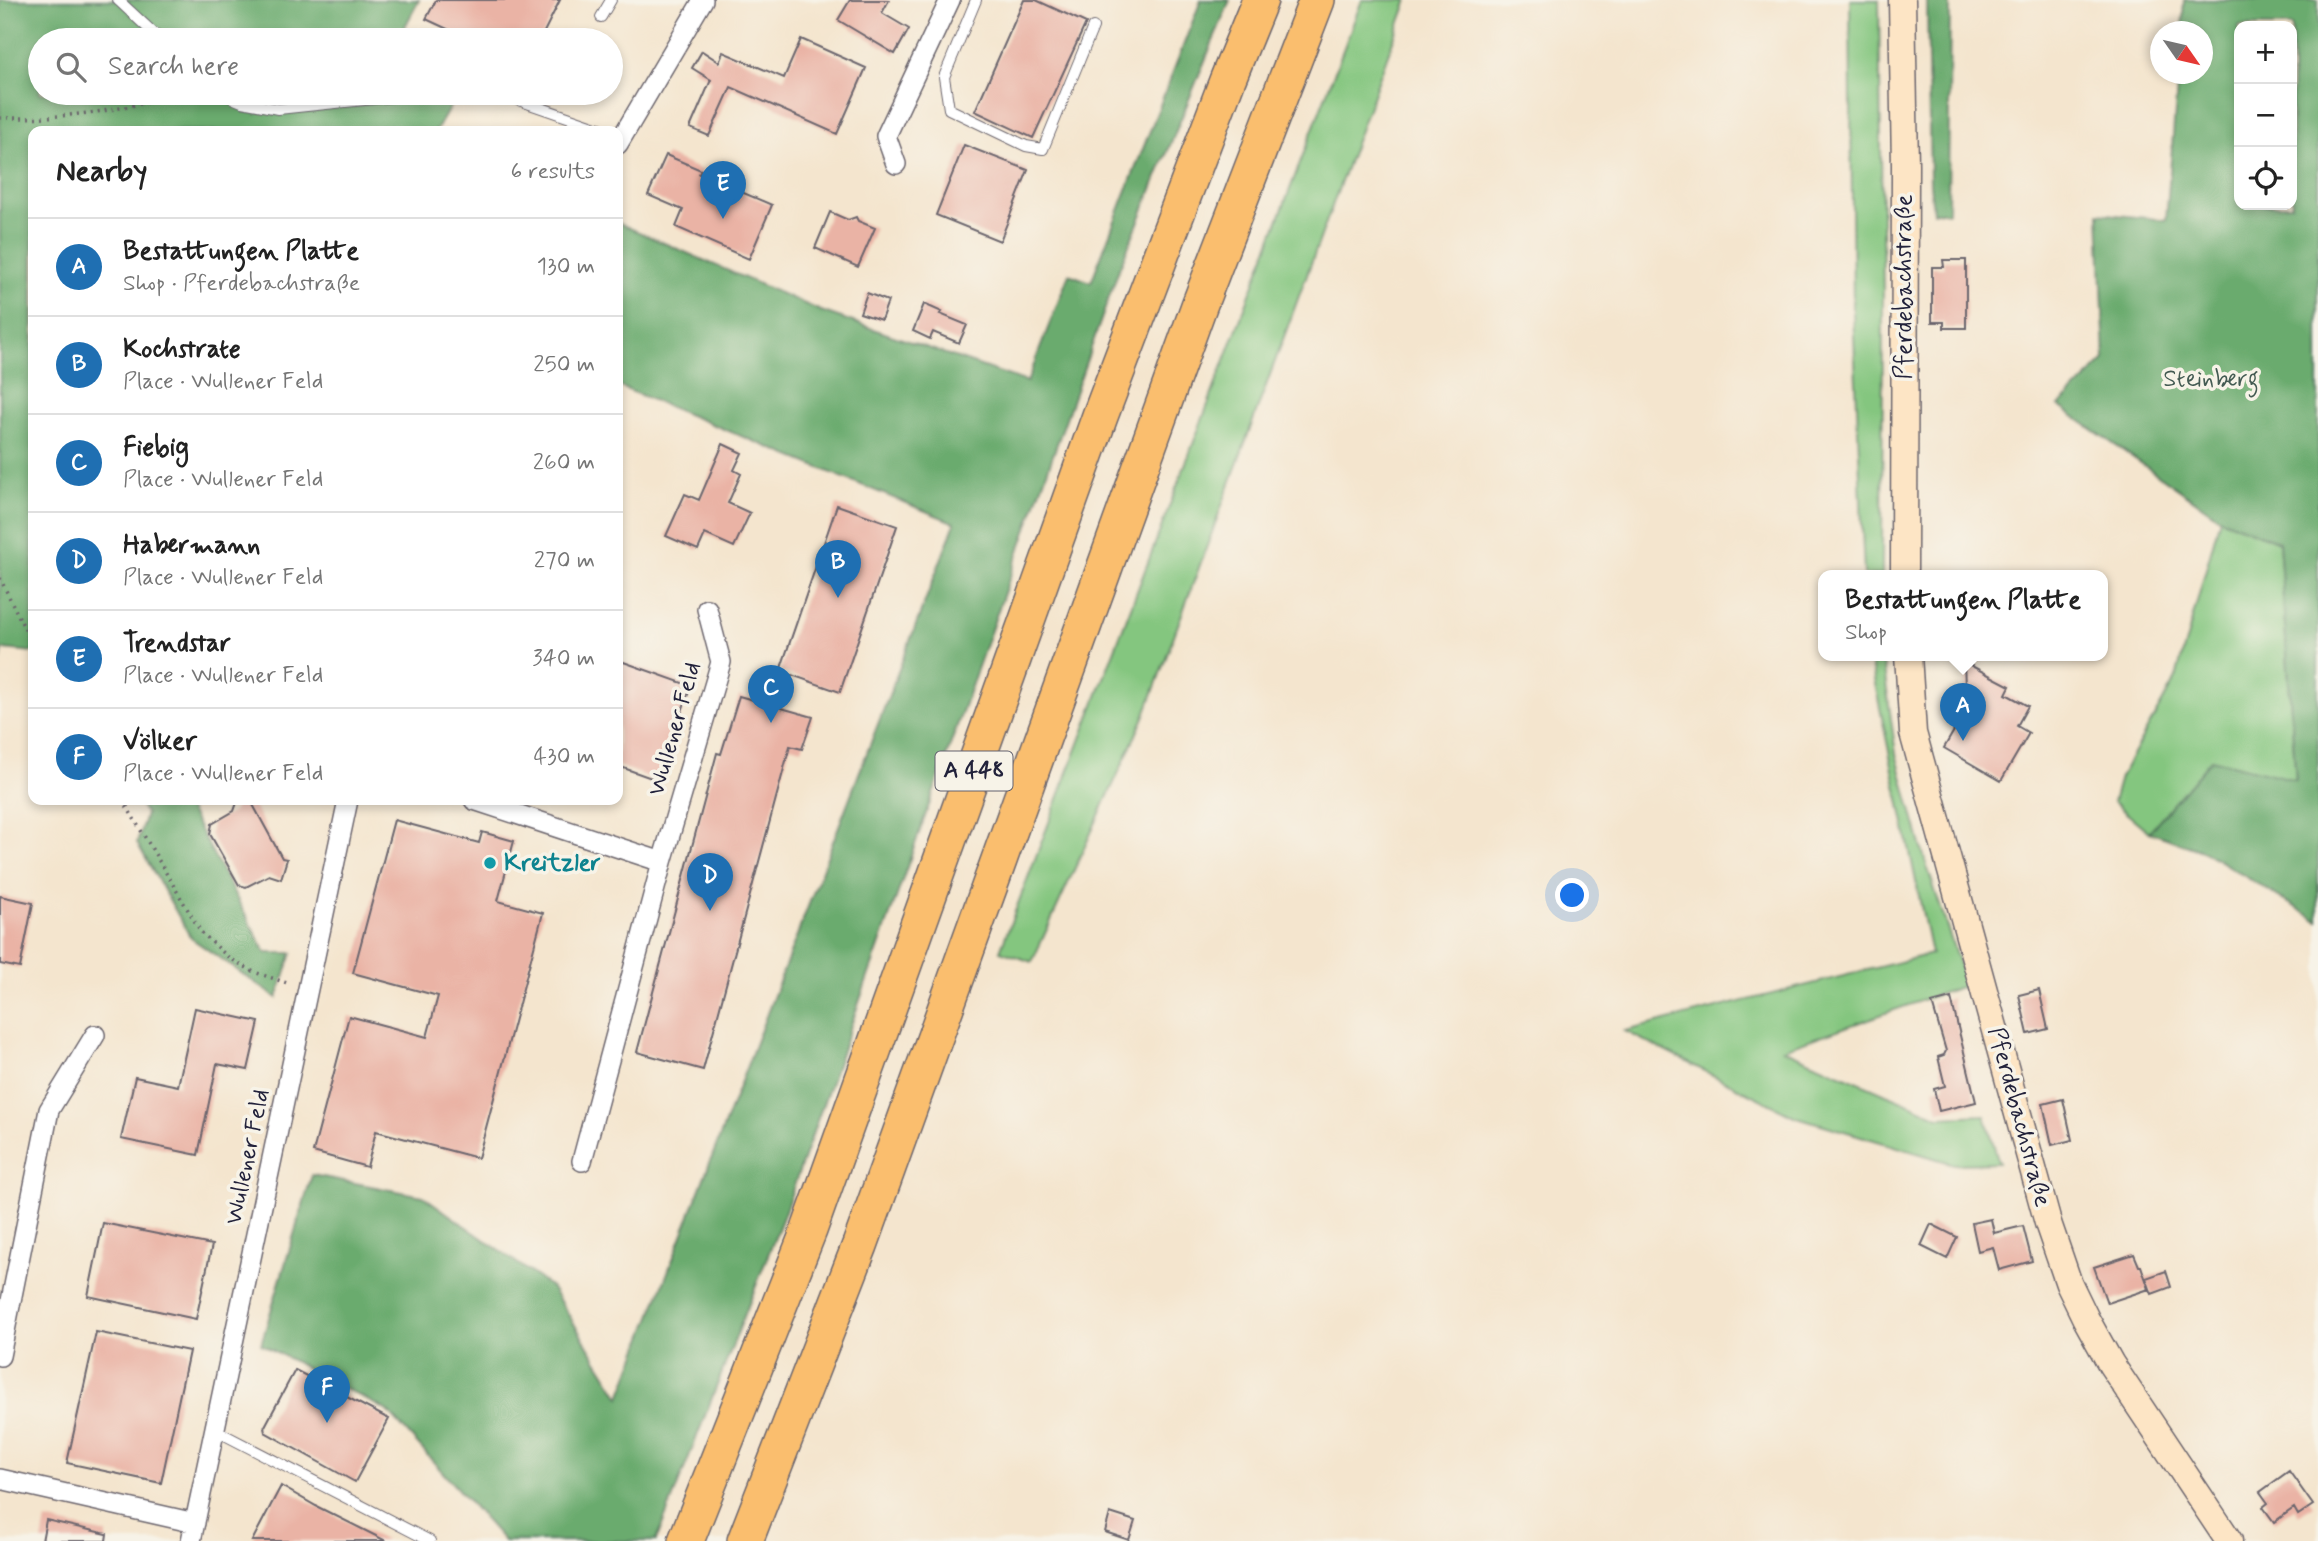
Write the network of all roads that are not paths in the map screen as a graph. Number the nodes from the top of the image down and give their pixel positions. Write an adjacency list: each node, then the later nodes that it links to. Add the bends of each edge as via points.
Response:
1 (118, 0): 11 (lane)
2 (611, 0): 9 (lane)
3 (703, 0): 16 (street)
4 (950, 0): 17 (street, via 886,136)
5 (976, 0): 10 (lane, via 944,77 949,108 1026,146 1043,149)
6 (1260, 0): 32 (highway, A 448, via 1100,416 809,1230)
7 (1317, 0): 33 (highway, A 448, via 1199,306 860,1245)
8 (1902, 0): 18 (main road, Pferdebachstraße)
9 (601, 17)
10 (1093, 27)
11 (147, 28)
12 (257, 105): 13 (lane, via 278,109)
13 (316, 105)
14 (529, 105): 15 (lane)
15 (585, 126)
16 (623, 127)
17 (896, 164)
18 (1904, 570)
19 (707, 609): 23 (street, Wullener Feld, via 721,662)
20 (1908, 661): 30 (main road, Pferdebachstraße, via 1913,733 2065,1272 2111,1364)
21 (347, 805): 27 (street, Wullener Feld)
22 (489, 805): 23 (street)
23 (662, 862): 25 (street, Wullener Feld)
24 (95, 1035): 26 (street, via 50,1110)
25 (583, 1161)
26 (0, 1356)
27 (215, 1430): 29 (street, Wullener Feld); 31 (lane)
28 (0, 1479): 29 (street, Wullener Feld)
29 (193, 1532)
30 (2223, 1539)
31 (430, 1541)
32 (686, 1541)
33 (745, 1541)

